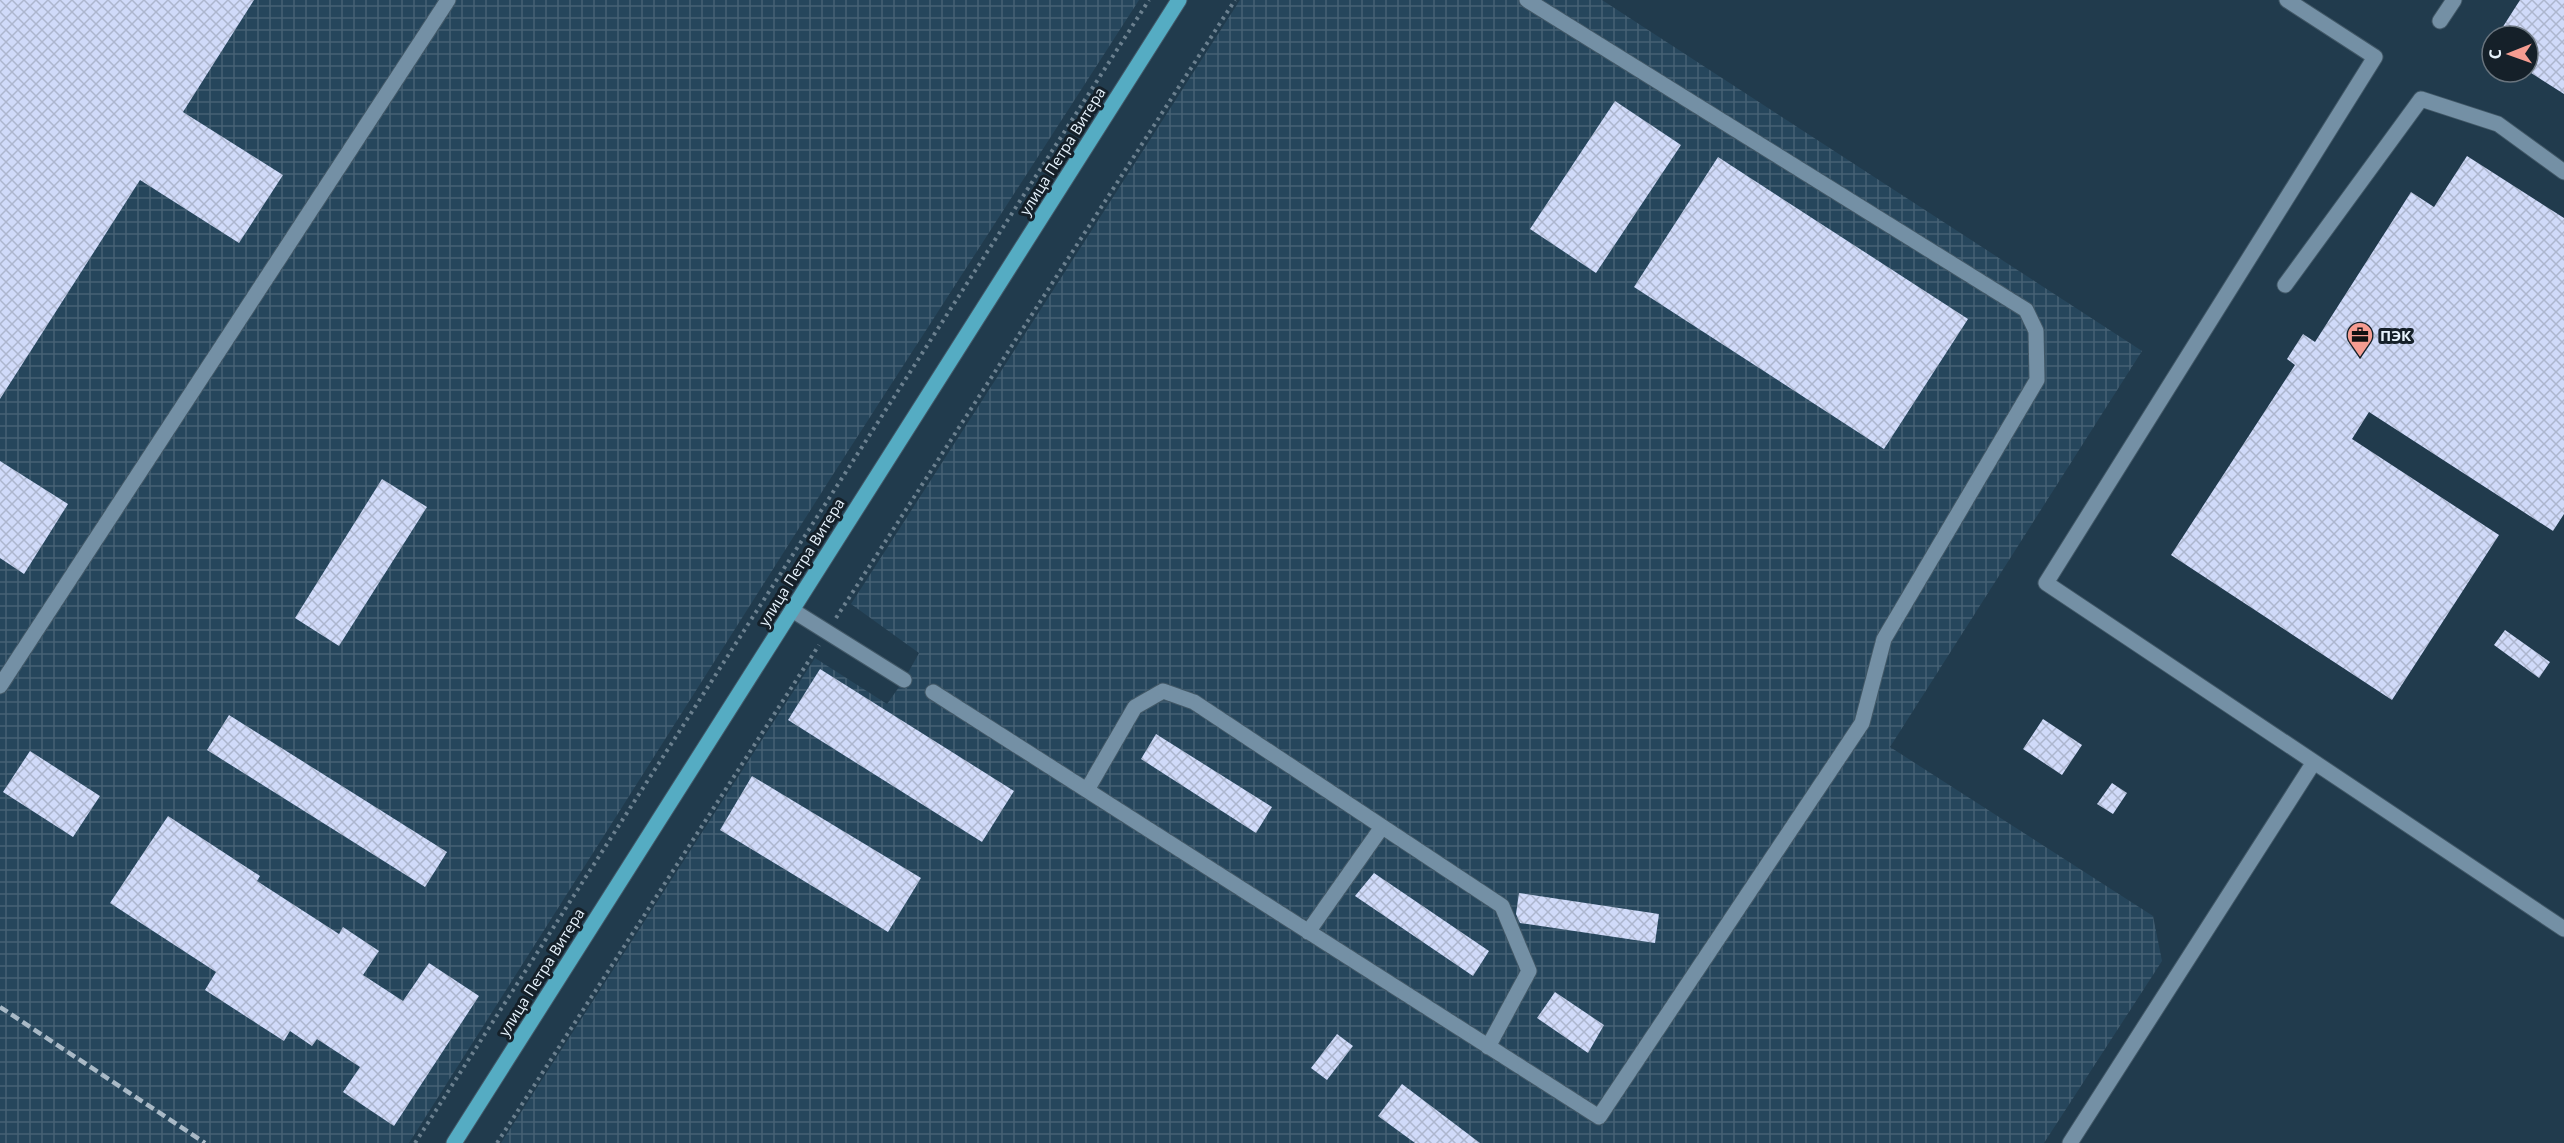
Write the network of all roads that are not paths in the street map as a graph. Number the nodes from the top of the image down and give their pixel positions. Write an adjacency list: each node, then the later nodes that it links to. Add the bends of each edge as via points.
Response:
1 (1179, 0): 9 (main road, улица Петра Витера)
2 (1527, 0): 18 (lane, via 2026,309 2036,331 2037,380 1884,639 1862,723 1599,1117)
3 (2287, 0): 13 (lane, via 2375,57 2046,583)
4 (2454, 0): 6 (lane)
5 (444, 1): 11 (lane)
6 (2440, 21)
7 (2564, 172): 8 (lane, via 2498,124 2421,99)
8 (2285, 285)
9 (792, 610): 10 (lane); 19 (main road, улица Петра Витера)
10 (904, 680)
11 (0, 686)
12 (933, 692): 14 (lane)
13 (2314, 762): 16 (lane); 20 (lane)
14 (1087, 790): 15 (lane, via 1135,707 1163,692 1194,702); 17 (lane)
15 (1382, 827): 17 (lane); 18 (lane, via 1502,906 1529,971)
16 (2564, 929)
17 (1308, 932): 18 (lane)
18 (1488, 1047)
19 (454, 1143)
20 (2070, 1143)

